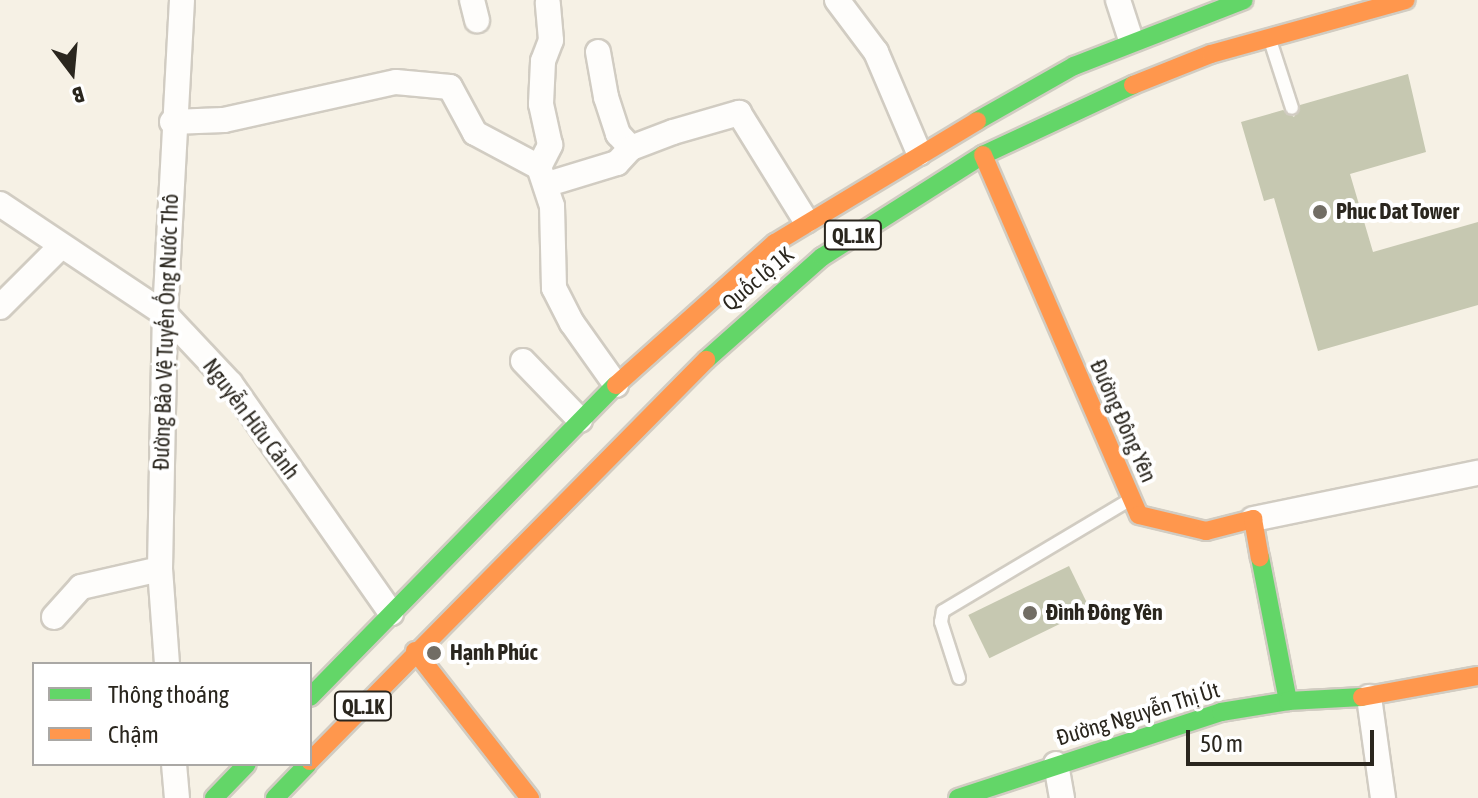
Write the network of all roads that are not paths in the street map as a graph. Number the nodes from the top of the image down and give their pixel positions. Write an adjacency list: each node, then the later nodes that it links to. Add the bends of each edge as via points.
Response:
1 (182, 0): 12 (street, Đường Bảo Vệ Tuyến Ống Nước Thô)
2 (837, 0): 14 (street, via 876,52)
3 (1118, 0): 8 (street)
4 (1244, 0): 8 (main road, Quốc lộ 1K / QL.1K)
5 (1406, 0): 7 (main road, Quốc lộ 1K / QL.1K)
6 (548, 3): 16 (street, via 551,40 543,61 546,90 541,104 550,145)
7 (1269, 38): 10 (main road, Quốc lộ 1K / QL.1K); 11 (lane)
8 (1131, 40): 10 (main road); 14 (main road, Quốc lộ 1K / QL.1K)
9 (598, 52): 13 (street, via 618,134)
10 (1146, 79): 15 (main road, Quốc lộ 1K / QL.1K)
11 (1292, 108)
12 (172, 122): 16 (street, via 224,120 396,82 430,83 450,87 459,96 468,123 485,143); 21 (street, Đường Bảo Vệ Tuyến Ống Nước Thô)
13 (631, 148): 16 (street, via 617,163); 18 (street, via 739,113)
14 (919, 153): 18 (main road, Quốc lộ 1K / QL.1K)
15 (983, 155): 26 (main road, Đường Đông Yên); 31 (main road, Quốc lộ 1K / QL.1K, via 872,222 783,287 670,391)
16 (543, 176): 23 (street, via 554,288)
17 (0, 204): 19 (street, Nguyễn Hữu Cảnh)
18 (806, 221): 23 (main road, Quốc lộ 1K / QL.1K)
19 (61, 246): 20 (street); 21 (street, Nguyễn Hữu Cảnh)
20 (0, 307)
21 (165, 314): 28 (street, Đường Bảo Vệ Tuyến Ống Nước Thô); 29 (street, Nguyễn Hữu Cảnh, via 230,383)
22 (523, 361): 24 (street)
23 (616, 385): 24 (main road, Quốc lộ 1K / QL.1K)
24 (580, 420): 29 (main road, Quốc lộ 1K / QL.1K)
25 (1478, 473): 27 (street)
26 (1131, 499): 27 (main road, Đường Đông Yên, via 1139,515 1162,524 1206,531); 34 (lane, via 943,611 941,622)
27 (1253, 519): 37 (main road)
28 (160, 569): 30 (street, via 81,587); 32 (street, Đường Bảo Vệ Tuyến Ống Nước Thô)
29 (391, 613): 35 (main road, Quốc lộ 1K)
30 (54, 617)
31 (415, 651): 38 (main road, Quốc lộ 1K / QL.1K); 46 (main road)
32 (167, 662)
33 (1478, 676): 36 (main road, Đường Nguyễn Thị Út)
34 (959, 678)
35 (312, 695)
36 (1369, 697): 37 (main road, Đường Nguyễn Thị Út); 49 (street)
37 (1288, 701): 39 (main road, Đường Nguyễn Thị Út, via 1221,712)
38 (312, 760)
39 (1056, 764): 47 (main road, Đường Nguyễn Thị Út); 48 (street)
40 (174, 766): 43 (street)
41 (245, 766): 44 (main road)
42 (306, 766): 45 (main road, Quốc lộ 1K / QL.1K)
43 (177, 798)
44 (214, 798)
45 (275, 798)
46 (530, 798)
47 (958, 798)
48 (1062, 798)
49 (1383, 798)

